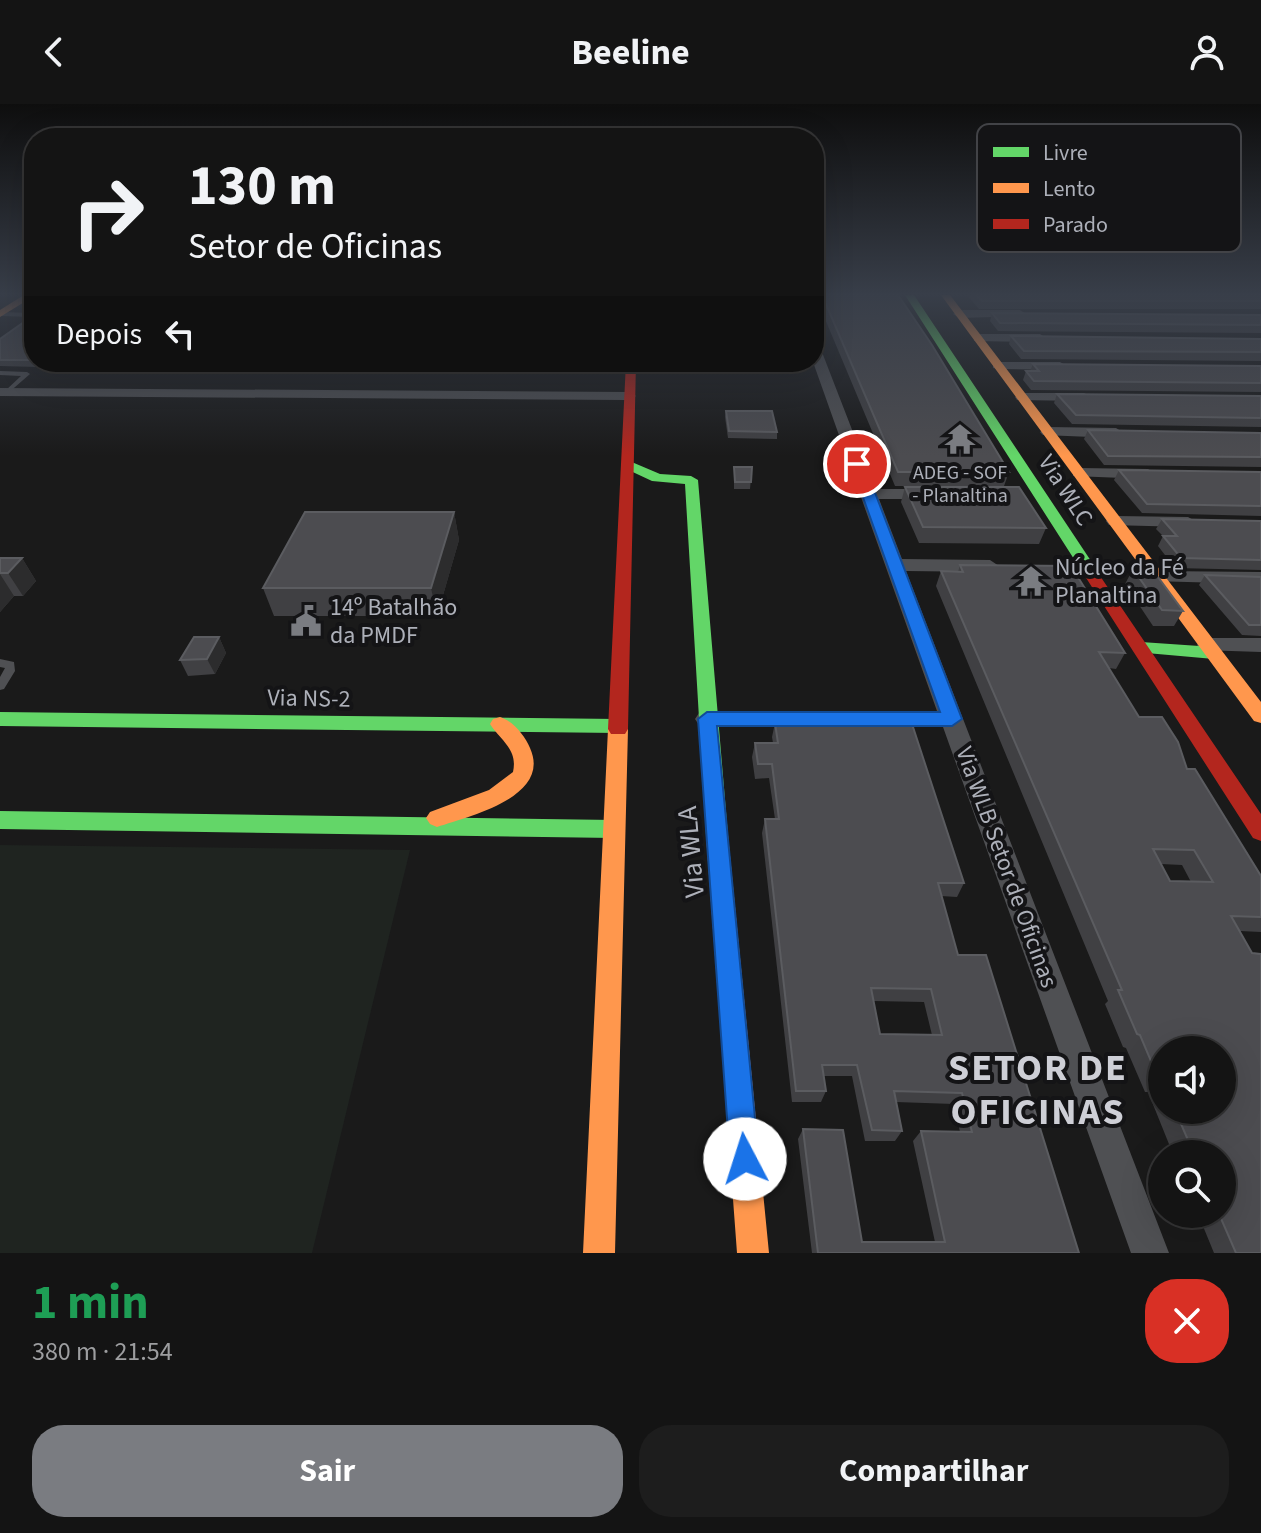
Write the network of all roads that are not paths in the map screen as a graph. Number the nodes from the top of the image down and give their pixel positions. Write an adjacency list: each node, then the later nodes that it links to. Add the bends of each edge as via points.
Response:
1 (944, 349): 14 (street, Via WLC)
2 (986, 349): 3 (street, Via WLC)
3 (998, 365): 4 (street); 10 (street, Via WLC)
4 (1075, 366)
5 (630, 372): 9 (street)
6 (823, 372): 21 (street, Via WLB Setor de Oficinas)
7 (0, 373): 8 (lane, via 27,374)
8 (4, 392): 9 (street)
9 (629, 396): 16 (street)
10 (1022, 397): 11 (street); 12 (street, Via WLC)
11 (1101, 397)
12 (1048, 432): 13 (street); 15 (street, Via WLC)
13 (1139, 433)
14 (1010, 449): 15 (street); 28 (street, Via WLC, via 1032,494)
15 (1061, 449): 17 (street, Via WLC)
16 (627, 464): 19 (street, Via WLA); 20 (street)
17 (1079, 473): 18 (street); 23 (street, Via WLC)
18 (1170, 474)
19 (657, 478): 20 (street); 38 (street, Via WLA, via 691,480)
20 (626, 489): 41 (street)
21 (868, 494): 22 (street); 25 (street, Via WLB Setor de Oficinas)
22 (946, 494)
23 (1115, 521): 24 (street); 29 (street, Via WLC)
24 (1203, 522)
25 (895, 565): 26 (street); 39 (street, Via WLB Setor de Oficinas)
26 (1013, 566)
27 (1058, 567): 28 (street)
28 (1087, 567): 32 (street, Via WLC)
29 (1157, 577): 30 (street); 33 (street, Via WLC)
30 (1261, 578)
31 (1261, 645): 33 (street)
32 (1141, 648): 33 (street); 45 (street, Via WLC)
33 (1211, 649): 36 (street, Via WLC)
34 (0, 663): 35 (lane, via 10,665)
35 (0, 686)
36 (1261, 716)
37 (0, 719): 40 (street, Via NS-2)
38 (707, 719): 39 (street); 47 (street, Via WLA)
39 (952, 719): 48 (street, Via WLB Setor de Oficinas)
40 (500, 724): 41 (street, Via NS-2); 43 (street, via 526,752 523,777 496,797)
41 (618, 726): 44 (street)
42 (0, 820): 43 (street)
43 (415, 826): 44 (street)
44 (614, 829): 46 (street)
45 (1261, 832)
46 (599, 1253)
47 (753, 1253)
48 (1150, 1253)

